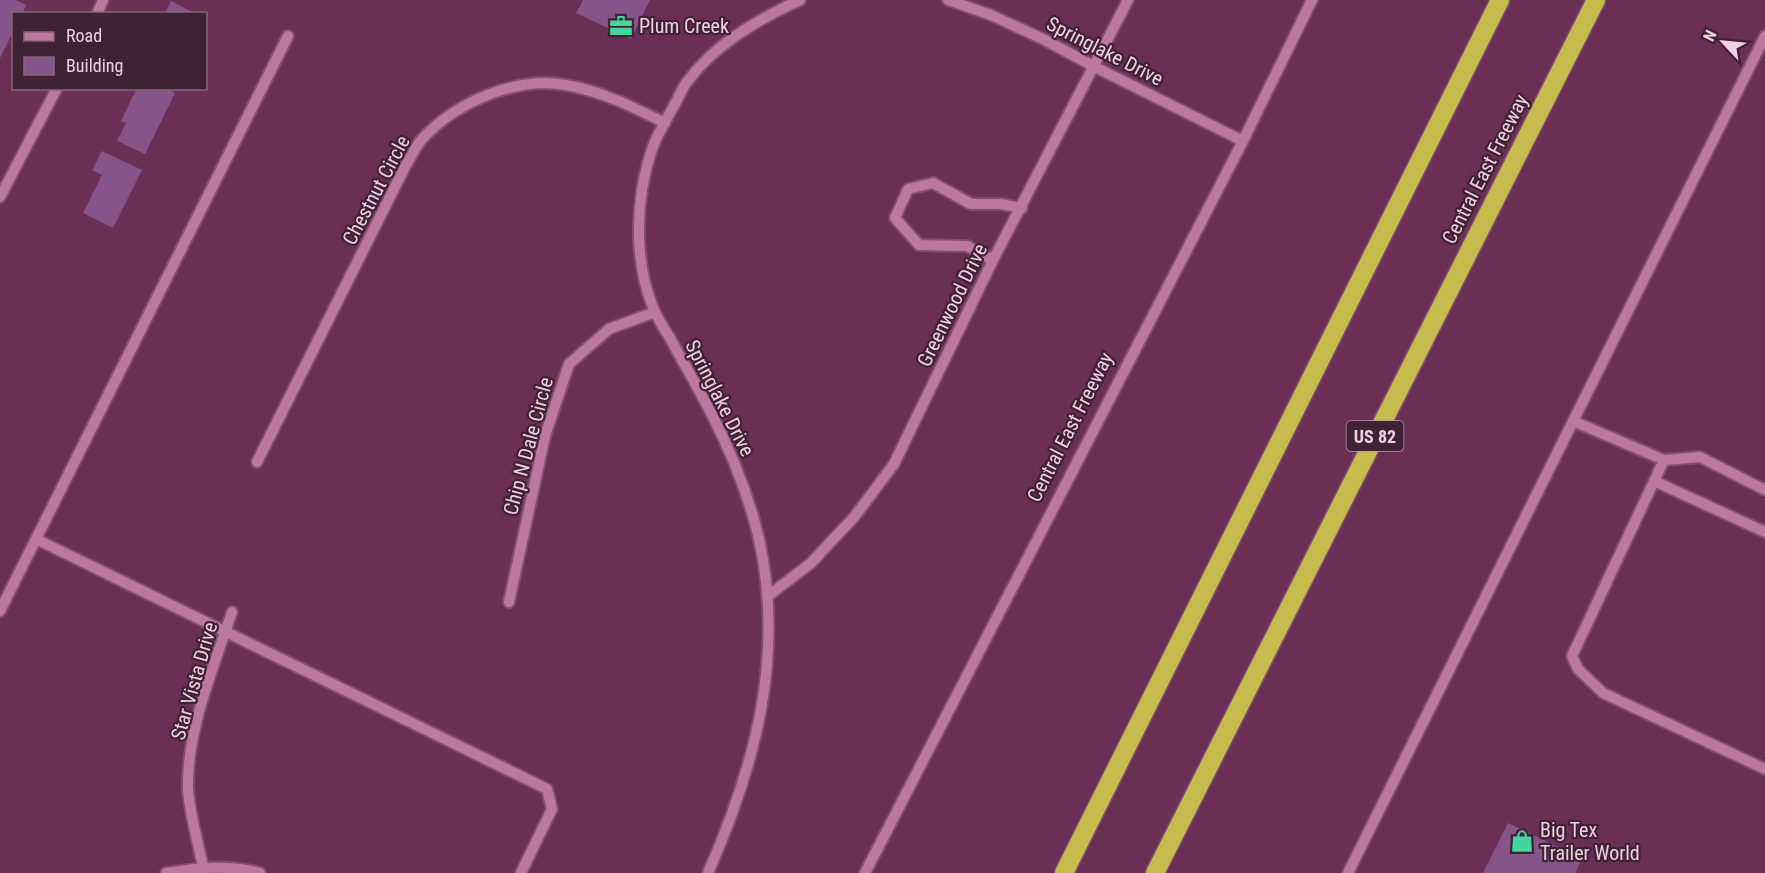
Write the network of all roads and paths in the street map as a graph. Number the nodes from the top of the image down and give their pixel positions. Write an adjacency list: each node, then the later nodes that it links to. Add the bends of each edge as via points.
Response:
1 (800, 0): 11 (street, Springlake Drive, via 742,30 711,57 686,83)
2 (948, 0): 9 (street, Springlake Drive, via 991,15)
3 (1128, 0): 9 (street, Greenwood Drive)
4 (1312, 0): 12 (street, Central East Freeway)
5 (1500, 0): 36 (highway)
6 (1596, 0): 37 (highway, Central East Freeway / US 82)
7 (288, 36): 23 (street)
8 (1765, 36): 17 (street)
9 (1095, 67): 12 (street, Springlake Drive); 14 (street, Greenwood Drive)
10 (56, 90): 13 (street)
11 (665, 123): 16 (street, Springlake Drive, via 645,177 639,224 640,265); 19 (street, Chestnut Circle, via 617,99 564,84 532,83 505,89 448,116 422,139 406,165)
12 (1243, 141): 35 (street, Central East Freeway)
13 (0, 197)
14 (1022, 208): 15 (street, Greenwood Drive); 15 (street, via 971,204 933,183 908,189 895,218 920,245 967,246)
15 (993, 260): 24 (street, Greenwood Drive, via 894,464 855,516 811,563)
16 (655, 312): 24 (street, Springlake Drive, via 713,417 748,497); 25 (street, Chip N Dale Circle, via 609,329 569,364 545,436)
17 (1573, 422): 18 (street); 38 (street)
18 (1664, 460): 20 (street); 21 (street, via 1700,457)
19 (257, 462)
20 (1654, 481): 22 (street); 29 (street, via 1572,656 1578,669 1603,693)
21 (1765, 490)
22 (1765, 532)
23 (36, 539): 26 (street); 28 (street)
24 (768, 596): 34 (street, Springlake Drive, via 768,670 754,746 733,814)
25 (509, 602)
26 (0, 611)
27 (232, 612): 28 (street, Star Vista Drive)
28 (226, 632): 30 (street, Star Vista Drive, via 196,725 191,758 188,789); 33 (street, via 547,789 552,809)
29 (1765, 769)
30 (203, 867): 31 (street); 32 (street)
31 (166, 873)
32 (260, 873)
33 (521, 873)
34 (708, 873)
35 (865, 873)
36 (1064, 873)
37 (1155, 873)
38 (1348, 873)

